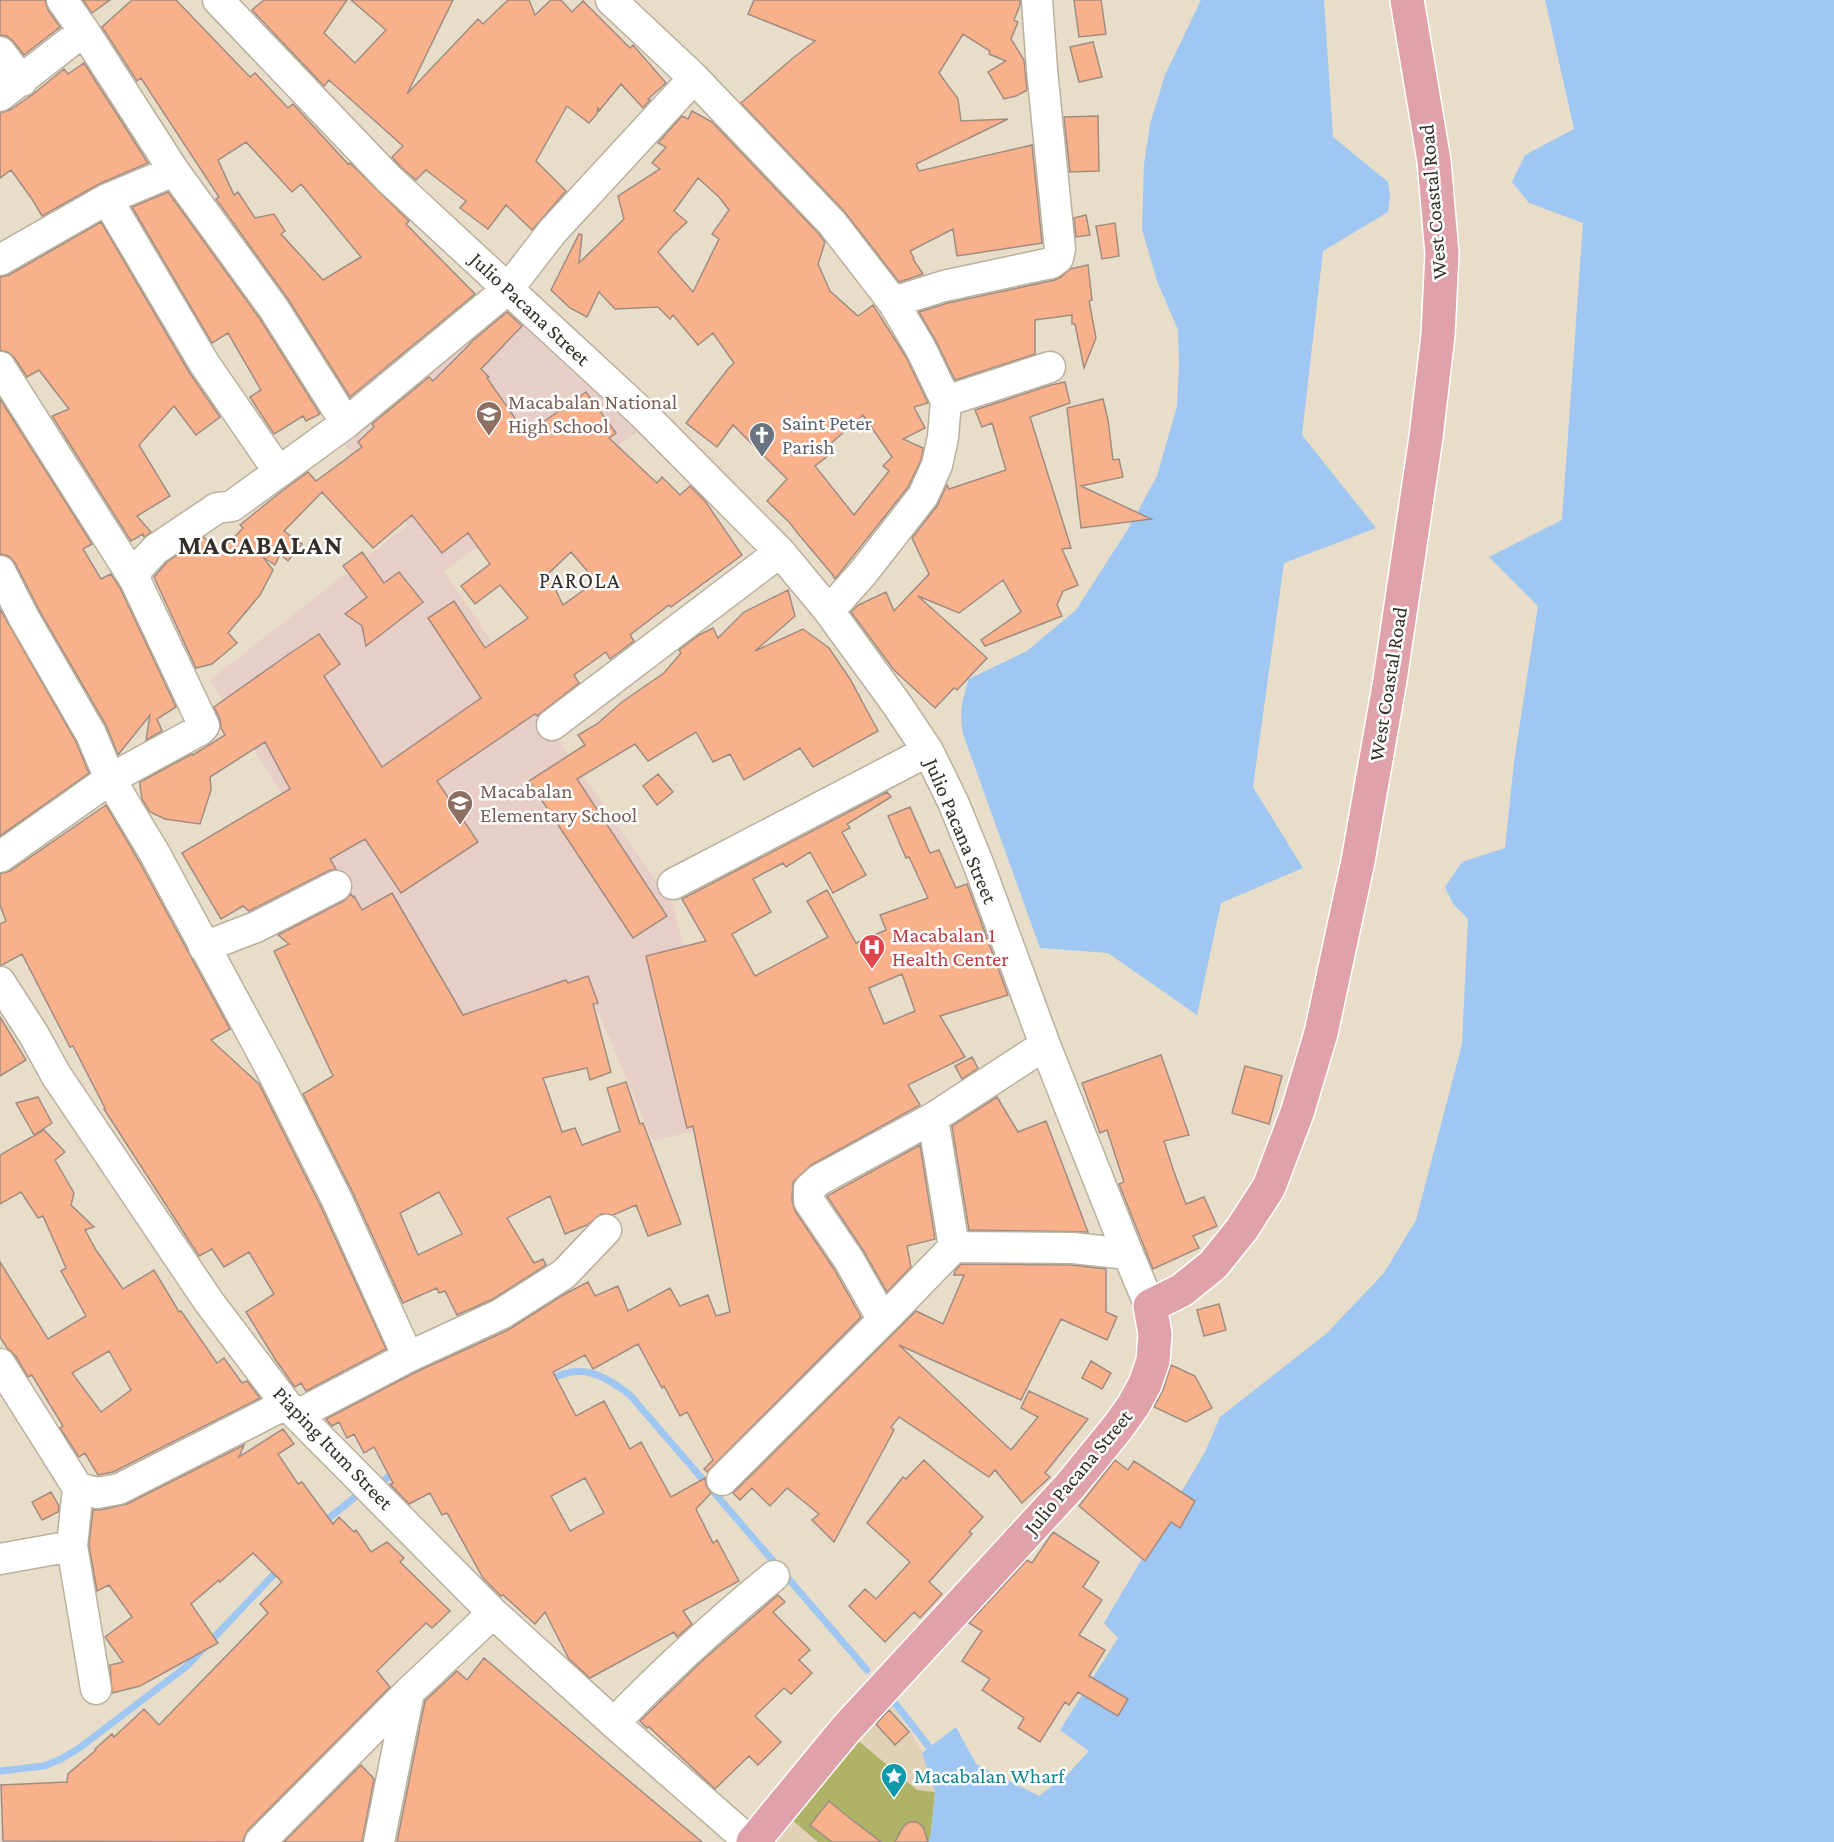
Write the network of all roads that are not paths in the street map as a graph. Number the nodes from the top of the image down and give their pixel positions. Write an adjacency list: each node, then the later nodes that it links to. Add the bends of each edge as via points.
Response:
1 (62, 0): 7 (street)
2 (218, 0): 14 (street, Julio Pacana Street, via 389,178)
3 (612, 0): 6 (street)
4 (1037, 0): 15 (street, via 1058,258 1051,263 944,286)
5 (1407, 0): 38 (main road, West Coastal Road, via 1434,160 1442,254 1438,335 1391,668 1358,861 1321,1033 1269,1187 1213,1265 1182,1290)
6 (637, 11): 9 (street)
7 (84, 31): 10 (street); 11 (street)
8 (0, 52): 10 (street)
9 (694, 78): 14 (street, via 552,232); 15 (street, via 832,223)
10 (11, 89)
11 (174, 171): 12 (street); 19 (street, via 274,309)
12 (107, 199): 13 (street); 20 (street, via 204,363)
13 (2, 255)
14 (508, 289): 19 (street); 21 (street, Julio Pacana Street, via 642,413)
15 (893, 302): 18 (street)
16 (0, 367): 23 (street)
17 (1050, 367): 18 (street)
18 (946, 401): 24 (street, via 937,465 923,496)
19 (346, 423): 20 (street)
20 (279, 472): 23 (street, via 232,506 217,508 156,549 138,568)
21 (780, 552): 24 (street, Julio Pacana Street); 25 (street)
22 (0, 571): 27 (street, via 91,734)
23 (135, 580): 27 (street, via 204,726)
24 (829, 611): 26 (street, Julio Pacana Street)
25 (552, 725)
26 (928, 752): 29 (street); 33 (street, Julio Pacana Street, via 978,863)
27 (110, 779): 28 (street); 31 (street)
28 (0, 857)
29 (673, 884)
30 (336, 886): 31 (street, via 256,927)
31 (204, 948): 40 (street, via 337,1200)
32 (0, 982): 43 (street, Piaping Itum Street, via 56,1075 209,1302)
33 (1046, 1045): 34 (street); 37 (street, Julio Pacana Street)
34 (933, 1118): 36 (street); 39 (street, via 809,1189 809,1201)
35 (606, 1230): 40 (street, via 564,1274 501,1314)
36 (954, 1247): 37 (street, via 1073,1248); 39 (street)
37 (1128, 1254): 38 (street, Julio Pacana Street)
38 (1150, 1306): 55 (main road, Julio Pacana Street, via 1155,1334 1153,1361 1145,1384 1118,1427 1070,1486 846,1729)
39 (883, 1320): 44 (street)
40 (408, 1357): 43 (street)
41 (0, 1364): 42 (street)
42 (8, 1397): 45 (street)
43 (292, 1409): 45 (street, via 119,1489 97,1493); 49 (street, Piaping Itum Street)
44 (722, 1480)
45 (78, 1488): 46 (street)
46 (72, 1546): 47 (street); 50 (street)
47 (0, 1559)
48 (774, 1576): 52 (street, via 652,1684)
49 (493, 1612): 51 (street); 52 (street, Piaping Itum Street)
50 (96, 1689)
51 (409, 1692): 53 (street); 54 (street)
52 (614, 1723): 55 (street, Piaping Itum Street)
53 (260, 1842)
54 (379, 1842)
55 (751, 1842)

